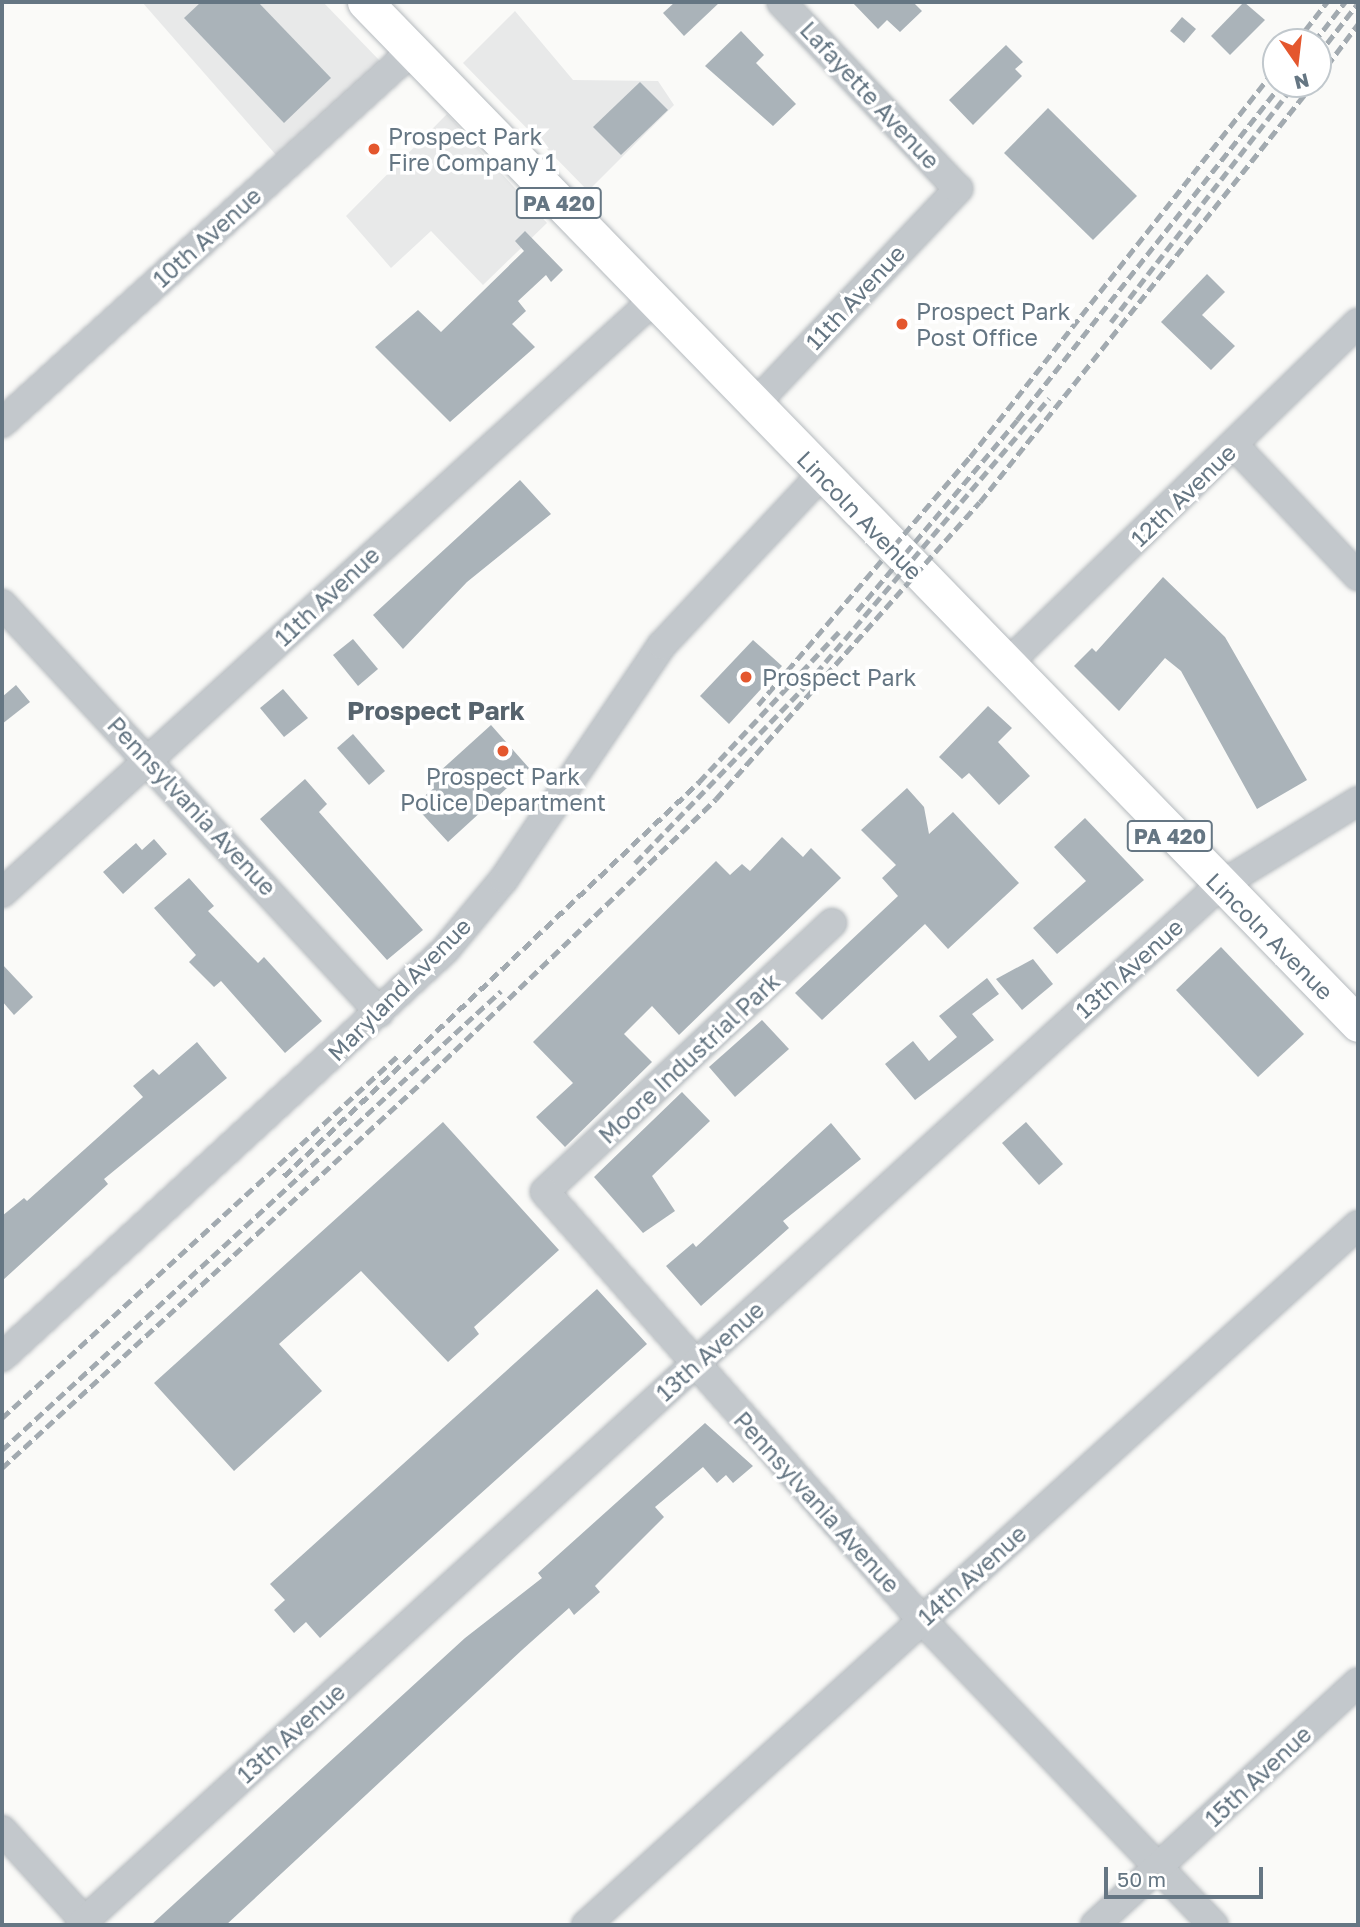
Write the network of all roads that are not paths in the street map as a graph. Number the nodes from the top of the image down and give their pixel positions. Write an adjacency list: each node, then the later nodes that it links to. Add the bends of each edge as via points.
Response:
1 (365, 2): 3 (main road, Lincoln Avenue / PA 420)
2 (783, 2): 4 (street, Lafayette Avenue)
3 (412, 51): 5 (main road, Lincoln Avenue / PA 420); 8 (street, 10th Avenue)
4 (958, 189): 7 (street, 11th Avenue)
5 (654, 300): 7 (main road, Lincoln Avenue / PA 420); 14 (street, 11th Avenue)
6 (1358, 323): 9 (street, 12th Avenue)
7 (753, 406): 10 (main road, Lincoln Avenue / PA 420)
8 (2, 423)
9 (1235, 446): 11 (street); 13 (street, 12th Avenue)
10 (821, 475): 13 (main road, Lincoln Avenue / PA 420); 19 (street, Maryland Avenue, via 662,645 504,879 445,950)
11 (1358, 576)
12 (2, 604): 14 (street, Pennsylvania Avenue)
13 (1006, 665): 16 (main road, Lincoln Avenue / PA 420)
14 (150, 758): 17 (street, 11th Avenue); 19 (street, Pennsylvania Avenue)
15 (1358, 801): 16 (street, 13th Avenue)
16 (1219, 886): 20 (main road, Lincoln Avenue / PA 420); 24 (street, 13th Avenue)
17 (2, 893)
18 (832, 923): 21 (street, Moore Industrial Park)
19 (379, 1012): 23 (street, Maryland Avenue)
20 (1358, 1024)
21 (545, 1192): 24 (street, Pennsylvania Avenue)
22 (1358, 1225): 25 (street, 14th Avenue)
23 (2, 1357)
24 (695, 1364): 25 (street, Pennsylvania Avenue); 29 (street, 13th Avenue)
25 (922, 1620): 28 (street, Pennsylvania Avenue); 30 (street, 14th Avenue)
26 (1358, 1682): 28 (street, 15th Avenue)
27 (2, 1830): 29 (street)
28 (1160, 1867): 31 (street, 15th Avenue); 32 (street, Pennsylvania Avenue)
29 (84, 1924)
30 (586, 1925)
31 (1094, 1925)
32 (1213, 1925)

